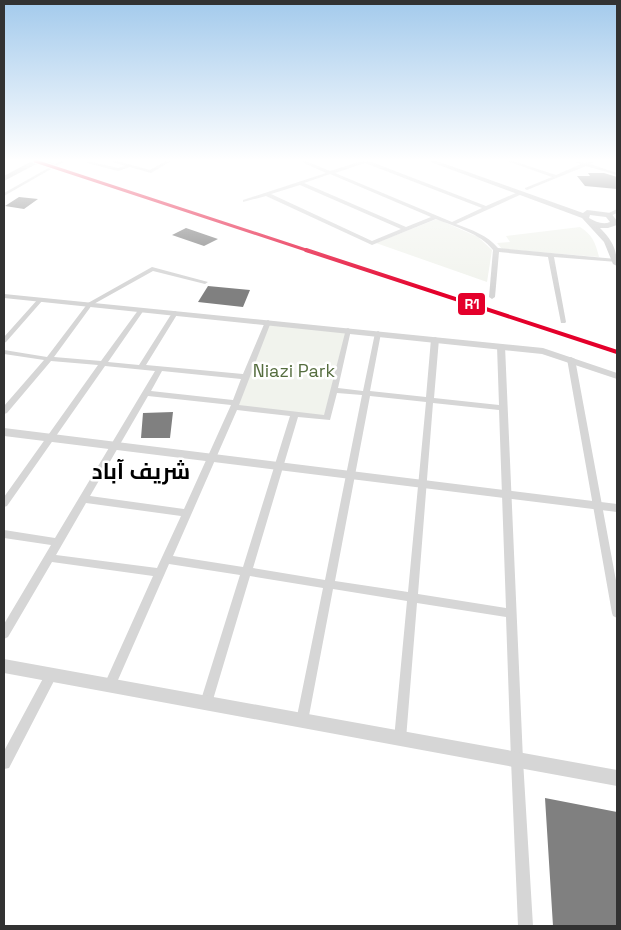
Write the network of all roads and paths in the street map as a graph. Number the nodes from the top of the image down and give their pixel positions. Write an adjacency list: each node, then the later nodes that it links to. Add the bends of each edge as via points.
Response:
1 (289, 204): 14 (street, via 372,243)
2 (349, 204): 14 (street)
3 (406, 204): 11 (street)
4 (477, 204): 7 (street)
5 (494, 204): 7 (street)
6 (558, 204): 10 (main road)
7 (486, 208): 12 (street)
8 (617, 211): 9 (street)
9 (608, 215): 10 (main road); 13 (main road)
10 (588, 216): 13 (main road, via 602,226); 17 (main road, via 608,241)
11 (436, 217): 12 (street); 14 (street)
12 (453, 224): 15 (street, via 489,241)
13 (616, 228)
14 (405, 229)
15 (496, 250): 16 (street); 20 (street)
16 (551, 255): 17 (street); 26 (street)
17 (617, 263)
18 (205, 282): 22 (street, via 152,269)
19 (4, 296): 21 (street)
20 (492, 297)
21 (40, 300): 22 (street); 30 (street)
22 (90, 304): 23 (street); 33 (street)
23 (141, 310): 24 (street); 35 (street)
24 (175, 313): 25 (street); 36 (street)
25 (268, 322): 27 (street); 39 (street)
26 (563, 322)
27 (348, 330): 28 (street); 40 (street)
28 (378, 333): 29 (street); 42 (street)
29 (435, 339): 31 (street); 43 (street)
30 (4, 341)
31 (501, 346): 34 (street, via 543,351); 45 (street)
32 (4, 352): 33 (street)
33 (49, 359): 35 (street); 46 (street)
34 (571, 359): 38 (street); 58 (street)
35 (102, 364): 36 (street); 49 (street)
36 (141, 367): 37 (street)
37 (160, 370): 39 (street); 41 (street)
38 (617, 376)
39 (246, 377): 44 (street)
40 (334, 390): 42 (street); 47 (street, via 327,418)
41 (147, 393): 44 (street); 50 (street)
42 (366, 394): 43 (street); 53 (street)
43 (430, 400): 45 (street); 54 (street)
44 (234, 405): 47 (street); 51 (street)
45 (503, 408): 55 (street)
46 (4, 411)
47 (295, 414): 52 (street)
48 (4, 432): 49 (street)
49 (50, 438): 50 (street); 57 (street)
50 (116, 446): 51 (street); 56 (street)
51 (211, 458): 52 (street); 60 (street)
52 (280, 467): 53 (street); 66 (street)
53 (349, 475): 54 (street); 67 (street)
54 (422, 484): 55 (street); 68 (street)
55 (506, 495): 58 (street); 69 (street)
56 (84, 499): 60 (street); 62 (street)
57 (4, 504)
58 (598, 506): 59 (street); 70 (street)
59 (617, 508)
60 (186, 513): 64 (street)
61 (4, 534): 62 (street)
62 (58, 542): 63 (street)
63 (49, 558): 65 (street); 71 (street)
64 (166, 559): 65 (street); 66 (street)
65 (160, 572): 74 (street)
66 (247, 572): 67 (street); 75 (street)
67 (328, 584): 68 (street); 76 (street)
68 (412, 598): 69 (street); 77 (street)
69 (511, 613): 78 (street)
70 (617, 613)
71 (4, 634)
72 (4, 666): 73 (street)
73 (50, 675): 74 (street); 79 (street)
74 (110, 685): 75 (street)
75 (206, 703): 76 (street)
76 (302, 721): 77 (street)
77 (400, 739): 78 (street)
78 (517, 760): 80 (street); 81 (street)
79 (4, 763)
80 (617, 778)
81 (526, 926)

